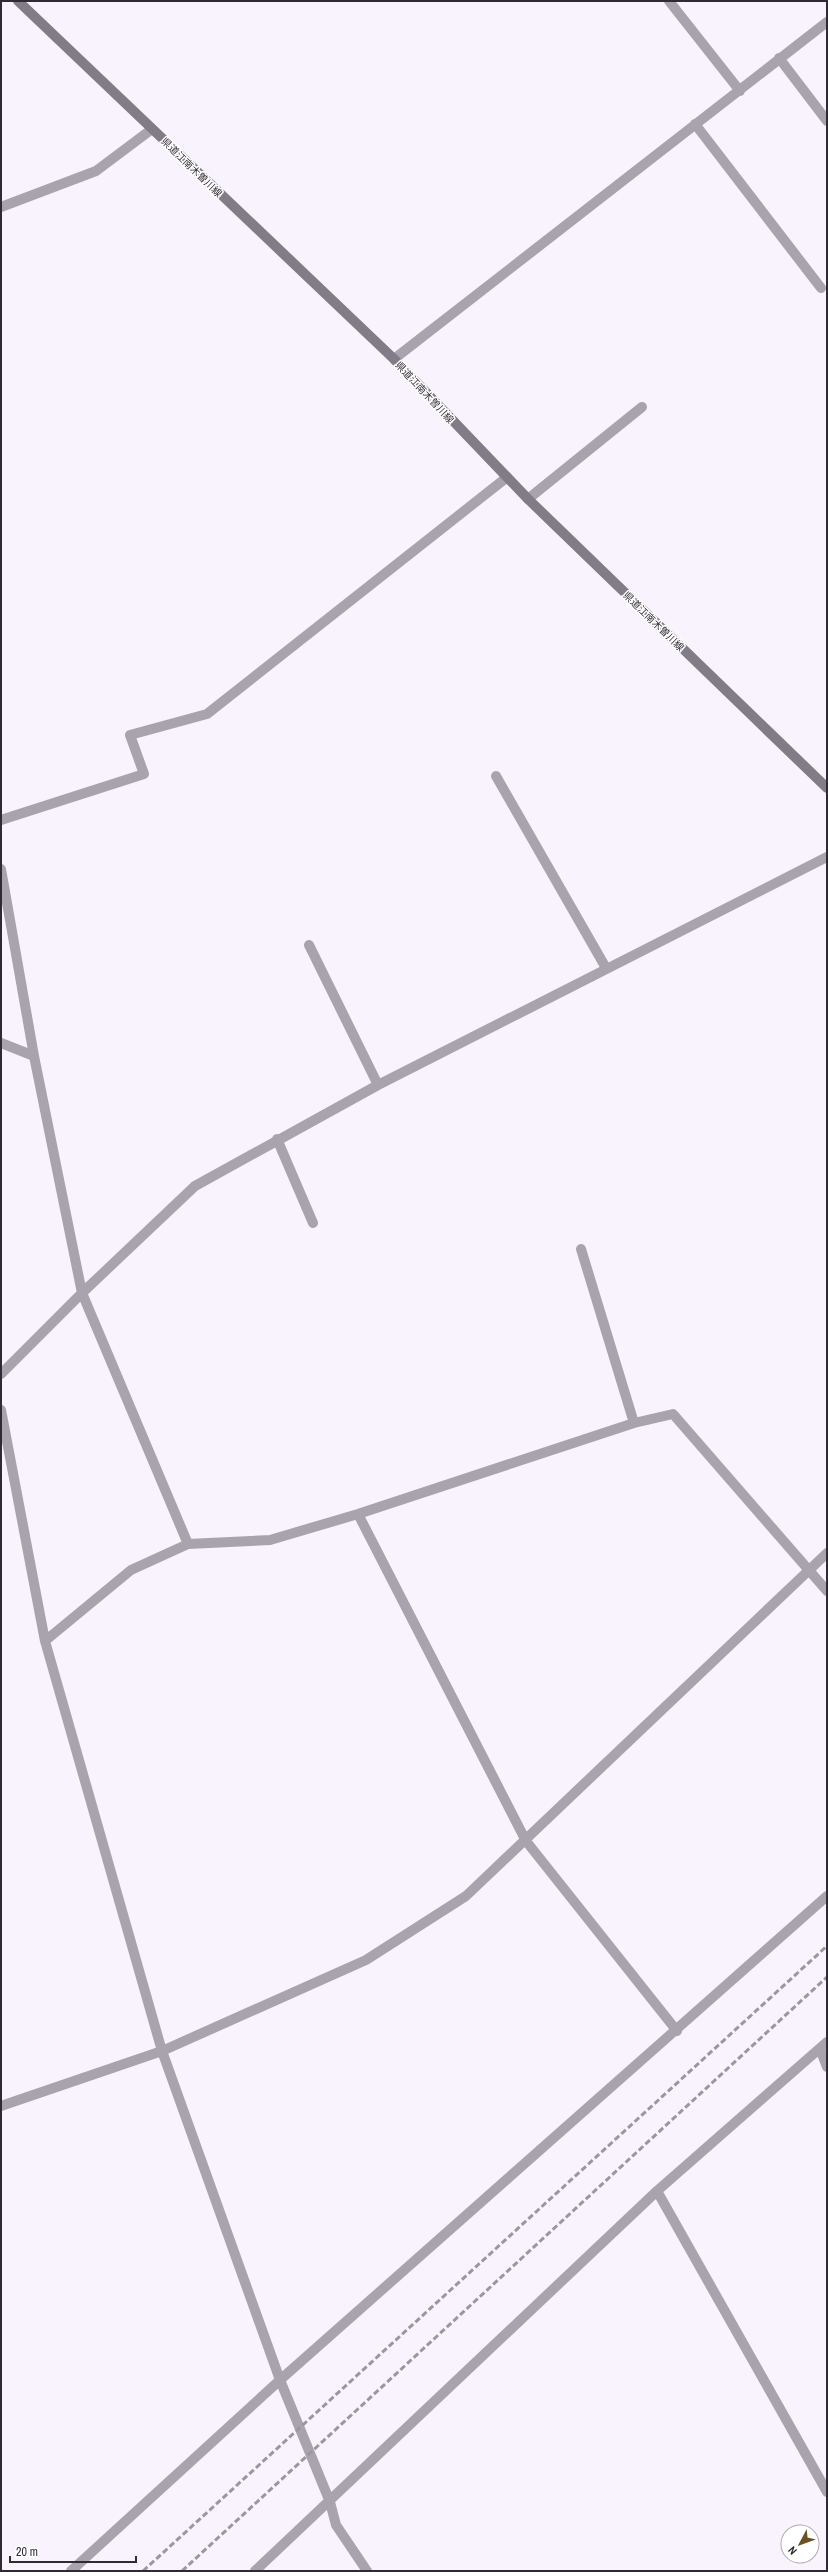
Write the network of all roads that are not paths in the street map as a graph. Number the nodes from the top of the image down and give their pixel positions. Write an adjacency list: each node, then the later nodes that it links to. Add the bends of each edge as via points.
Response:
1 (18, 1): 8 (main road, 県道江南木曽川線)
2 (669, 1): 5 (street)
3 (827, 22): 4 (street)
4 (779, 58): 5 (street); 6 (street)
5 (740, 91): 7 (street)
6 (827, 122)
7 (695, 124): 10 (street); 11 (street)
8 (152, 129): 9 (street, via 96,171); 11 (main road, 県道江南木曽川線)
9 (1, 207)
10 (821, 288)
11 (394, 359): 13 (main road, 県道江南木曽川線)
12 (642, 407): 14 (street)
13 (506, 478): 14 (main road, 県道江南木曽川線); 17 (street, via 207,714 130,735 144,774)
14 (528, 499): 16 (main road, 県道江南木曽川線)
15 (496, 776): 21 (street)
16 (827, 788)
17 (1, 820)
18 (827, 857): 21 (street)
19 (1, 869): 23 (street)
20 (308, 945): 24 (street)
21 (606, 968): 24 (street)
22 (1, 1043): 23 (street)
23 (34, 1056): 28 (street)
24 (378, 1085): 25 (street)
25 (277, 1139): 26 (street); 28 (street, via 195,1186)
26 (313, 1223)
27 (581, 1249): 31 (street)
28 (82, 1293): 29 (street); 33 (street)
29 (1, 1374)
30 (1, 1410): 37 (street)
31 (634, 1424): 32 (street); 35 (street, via 673,1414)
32 (358, 1514): 33 (street, via 270,1540); 38 (street)
33 (188, 1544): 37 (street, via 131,1570)
34 (827, 1553): 35 (street)
35 (808, 1572): 36 (street); 38 (street)
36 (827, 1591)
37 (45, 1641): 42 (street)
38 (526, 1841): 40 (street); 42 (street, via 466,1896 366,1960)
39 (827, 1896): 40 (street)
40 (677, 2031): 46 (street)
41 (823, 2045): 43 (street); 45 (street)
42 (162, 2051): 44 (street); 46 (street)
43 (827, 2067)
44 (1, 2106)
45 (657, 2192): 47 (street); 48 (street)
46 (280, 2380): 48 (street); 49 (street)
47 (827, 2492)
48 (330, 2502): 50 (street); 51 (street, via 336,2525)
49 (72, 2571)
50 (255, 2571)
51 (367, 2571)

